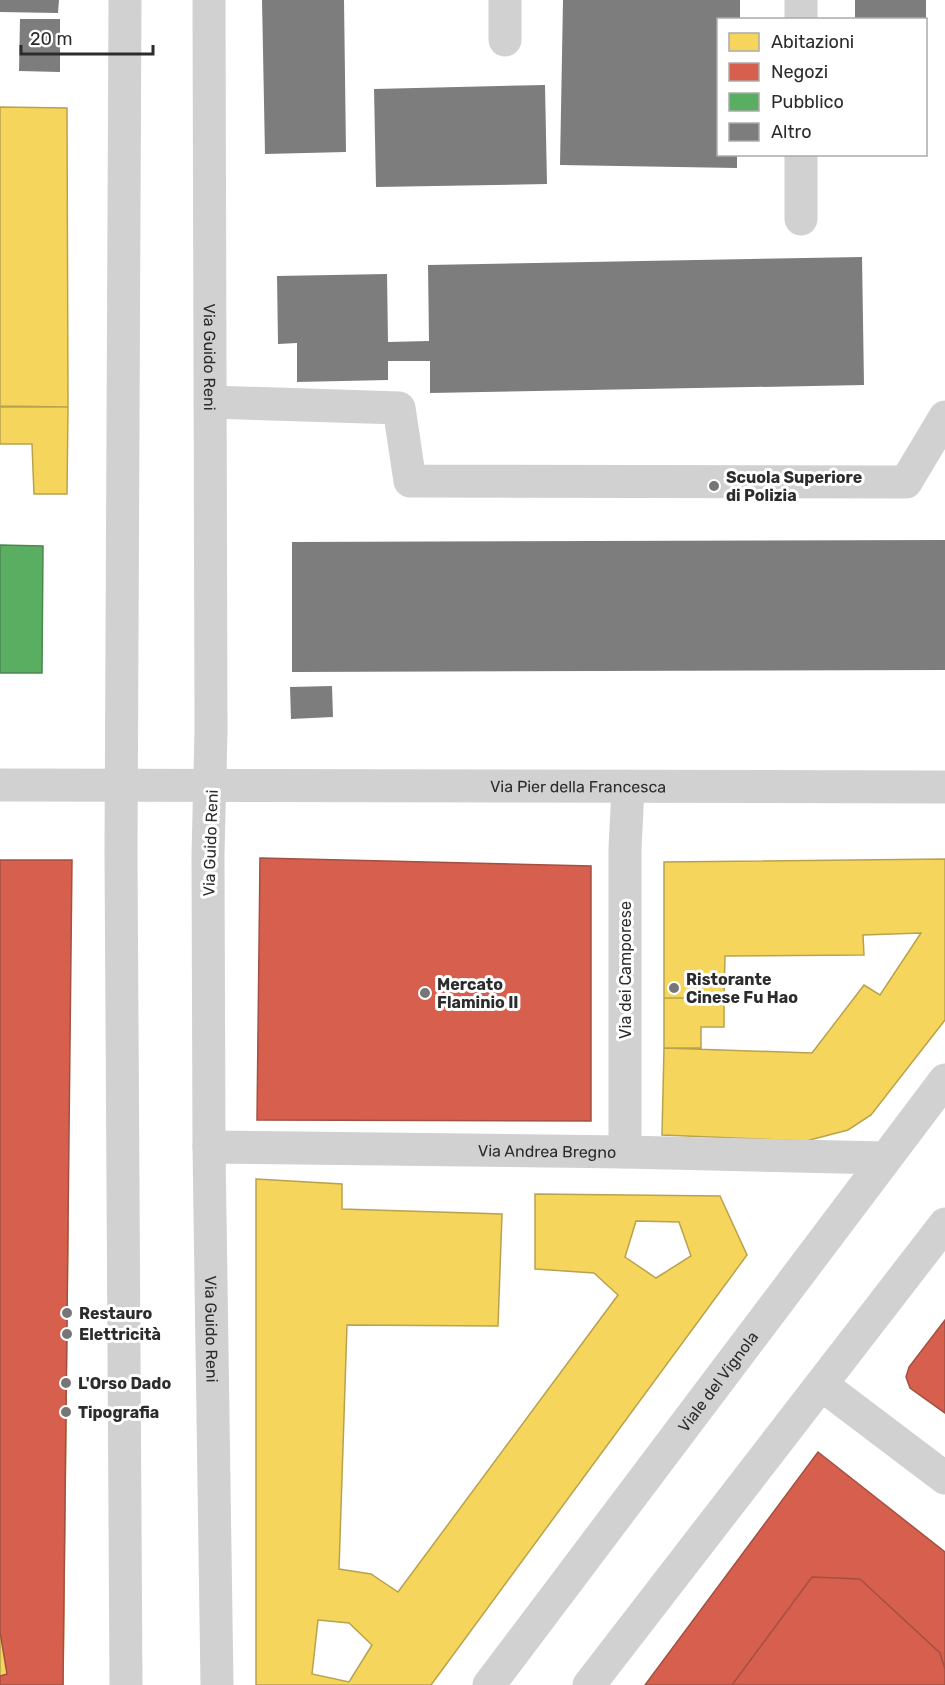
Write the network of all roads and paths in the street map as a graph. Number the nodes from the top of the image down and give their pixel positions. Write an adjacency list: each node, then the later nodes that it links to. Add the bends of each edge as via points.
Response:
1 (125, 0): 12 (street)
2 (209, 0): 9 (street, Via Guido Reni)
3 (505, 0): 6 (street)
4 (801, 0): 5 (street)
5 (801, 18)
6 (505, 40)
7 (801, 156): 8 (street)
8 (801, 219)
9 (211, 402): 10 (street, via 399,408 410,481 906,482); 13 (street, Via Guido Reni)
10 (945, 417)
11 (0, 785): 12 (street, Via Pier della Francesca)
12 (123, 785): 13 (street, Via Pier della Francesca); 23 (street)
13 (211, 786): 15 (street, Via Pier della Francesca); 17 (street, Via Guido Reni)
14 (945, 787): 15 (street, Via Pier della Francesca)
15 (627, 788): 18 (street, Via dei Camporese)
16 (945, 1080): 19 (street, Viale del Vignola)
17 (209, 1147): 18 (street, Via Andrea Bregno); 24 (street, Via Guido Reni)
18 (626, 1152): 19 (street, Via Andrea Bregno)
19 (885, 1158): 25 (street, Viale del Vignola)
20 (945, 1224): 21 (street)
21 (822, 1385): 22 (street); 26 (street)
22 (945, 1478)
23 (126, 1685)
24 (217, 1685)
25 (489, 1685)
26 (589, 1685)

